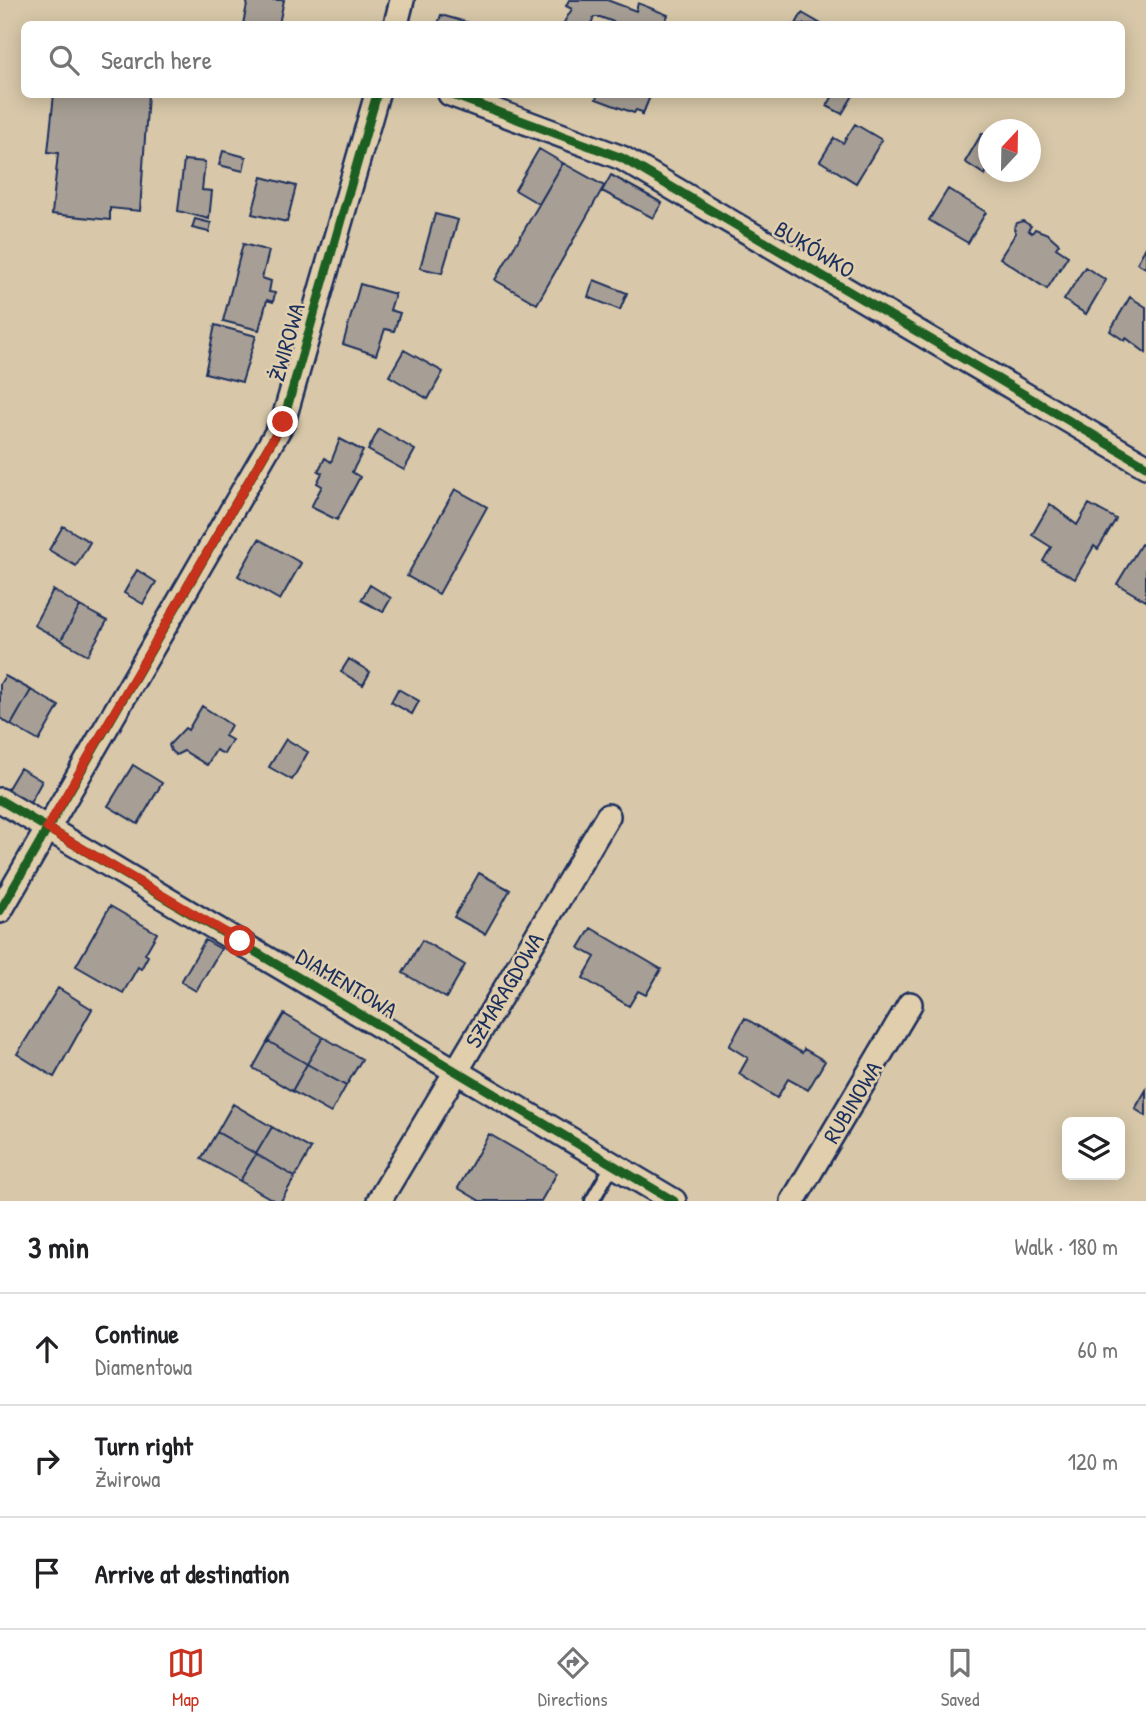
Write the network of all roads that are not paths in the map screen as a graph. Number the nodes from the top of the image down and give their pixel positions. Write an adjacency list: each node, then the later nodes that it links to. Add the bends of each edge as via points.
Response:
1 (402, 0): 2 (street)
2 (397, 21)
3 (376, 98): 8 (street, ŻWIROWA, via 283,422)
4 (461, 98): 5 (street, BUKÓWKO, via 622,158)
5 (1146, 466)
6 (0, 800): 8 (street, DIAMENTOWA)
7 (608, 816): 11 (street, SZMARAGDOWA)
8 (47, 828): 9 (street, ŻWIROWA); 11 (street, DIAMENTOWA)
9 (0, 911)
10 (910, 1004): 16 (street, RUBINOWA)
11 (455, 1070): 12 (street, DIAMENTOWA); 13 (street, SZMARAGDOWA)
12 (613, 1164): 14 (lane); 15 (street, DIAMENTOWA)
13 (379, 1201)
14 (592, 1201)
15 (674, 1201)
16 (793, 1201)

